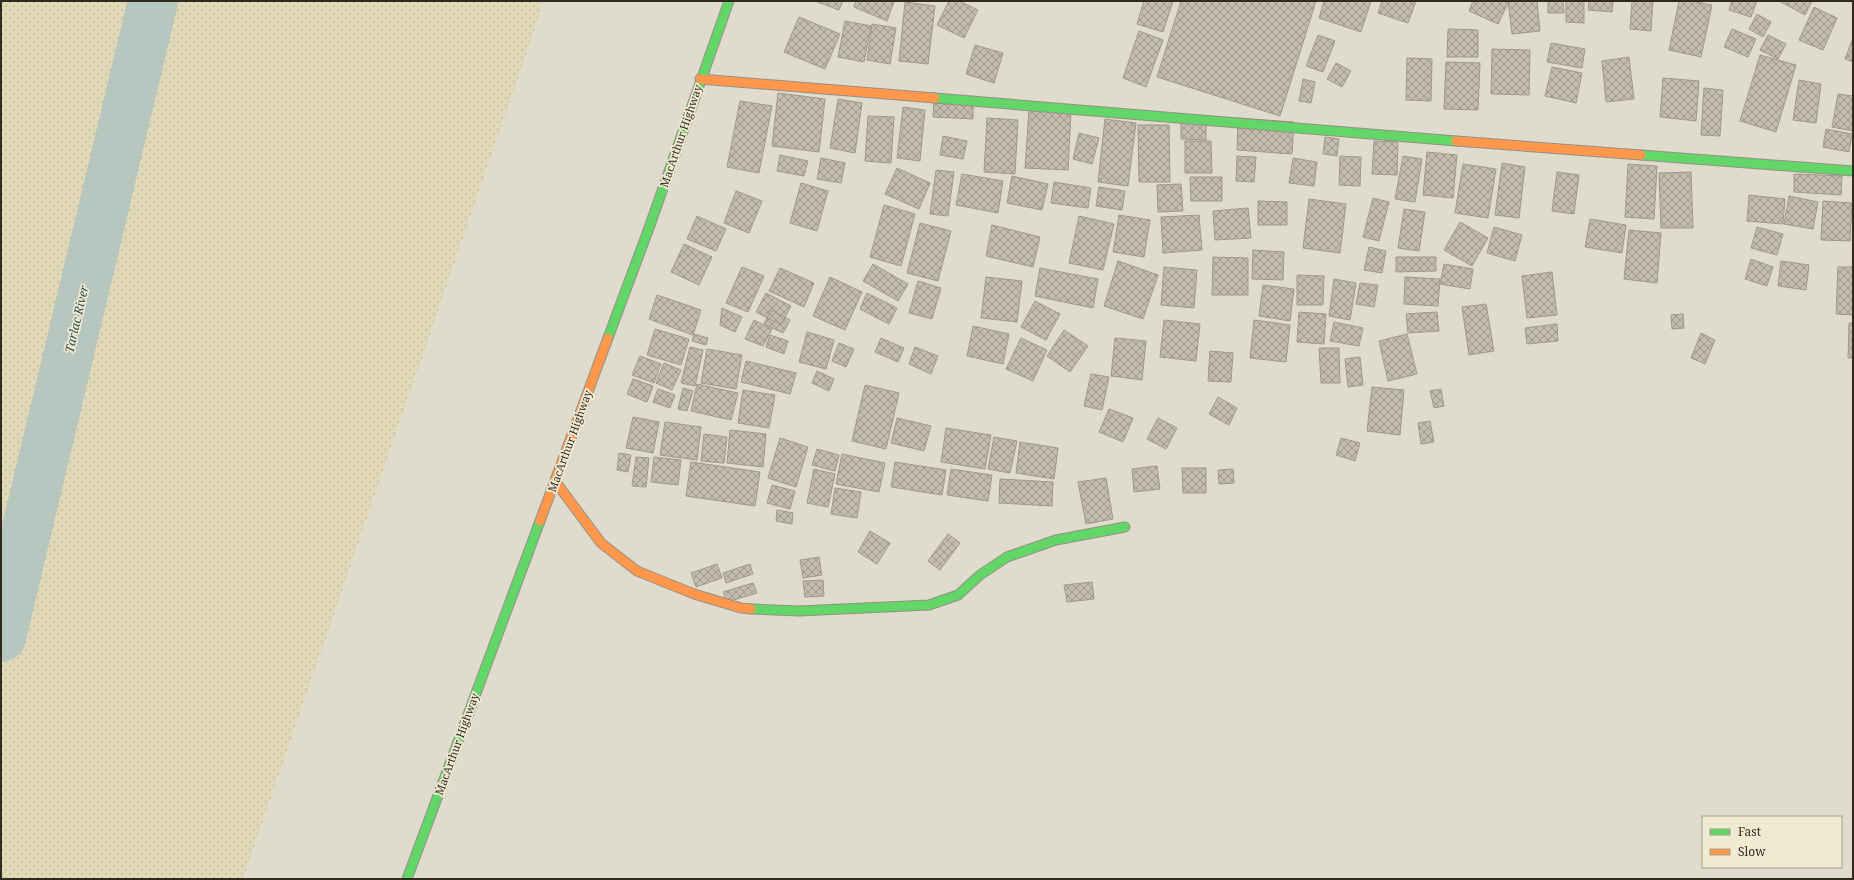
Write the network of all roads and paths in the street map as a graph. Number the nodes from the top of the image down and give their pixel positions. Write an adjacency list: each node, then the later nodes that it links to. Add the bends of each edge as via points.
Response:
1 (729, 1): 2 (main road, MacArthur Highway)
2 (700, 79): 3 (main road); 4 (main road, MacArthur Highway, via 649,228)
3 (1853, 171)
4 (555, 482): 5 (main road, via 601,543 636,570 694,594 741,608 799,610 928,605 958,595 980,575 1007,557 1056,540); 6 (main road, MacArthur Highway)
5 (1125, 527)
6 (407, 879)

